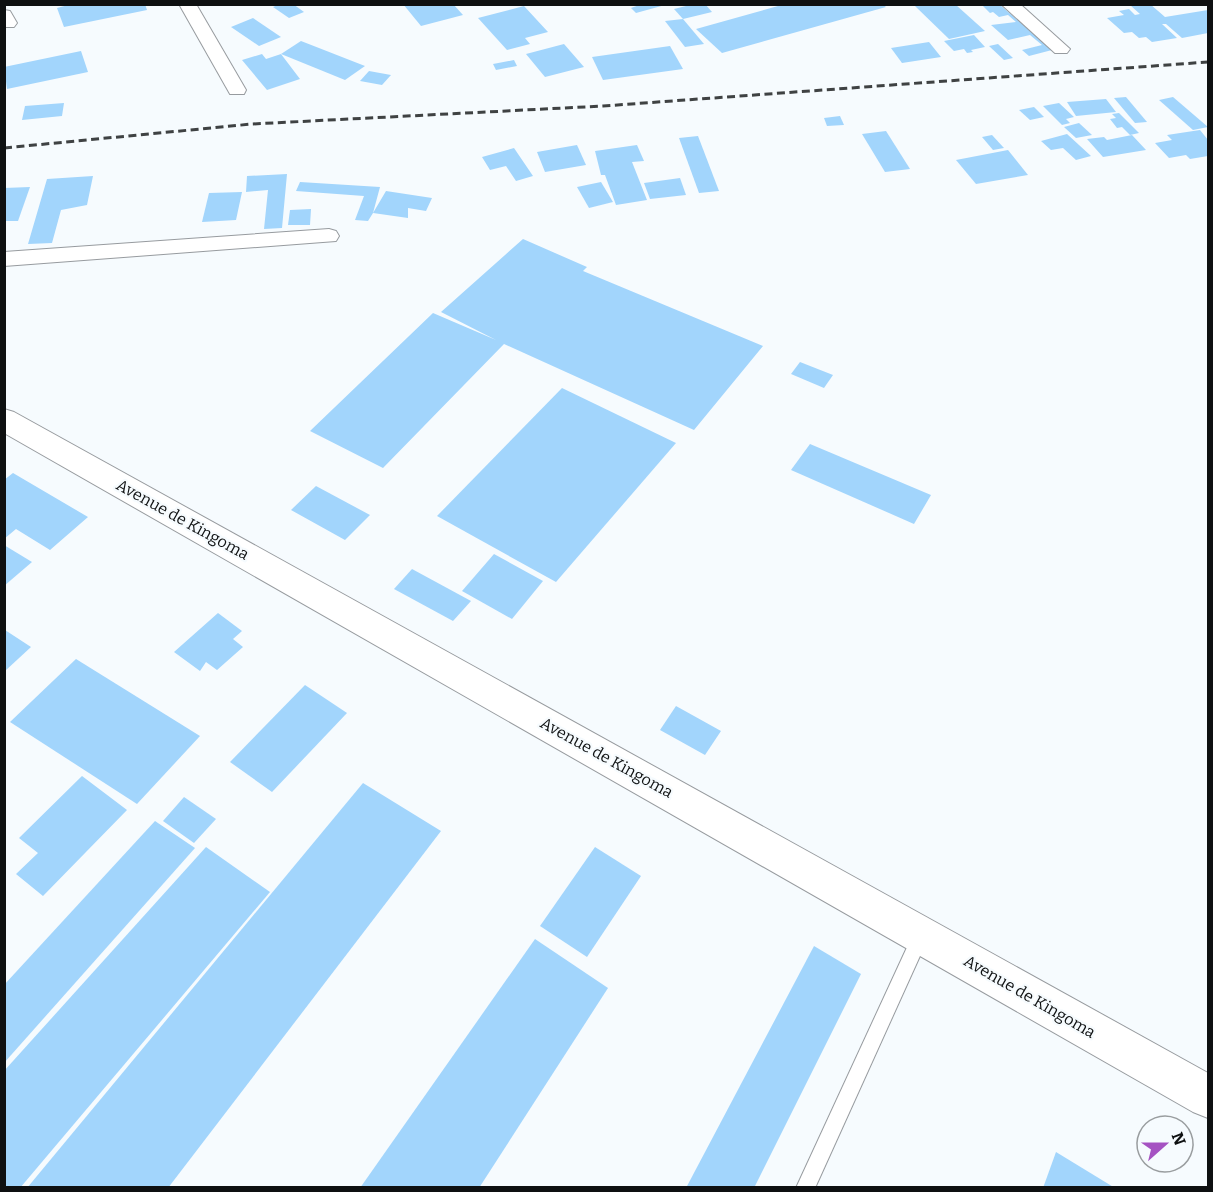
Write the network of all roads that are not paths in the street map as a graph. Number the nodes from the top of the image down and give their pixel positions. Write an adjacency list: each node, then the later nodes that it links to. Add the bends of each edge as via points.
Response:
1 (187, 4): 4 (street)
2 (1009, 4): 3 (street)
3 (1061, 49)
4 (237, 90)
5 (329, 236): 6 (street)
6 (4, 259)
7 (4, 419): 8 (street, Avenue de Kingoma)
8 (922, 934): 9 (street, Avenue de Kingoma); 10 (lane)
9 (1209, 1097)
10 (805, 1188)

